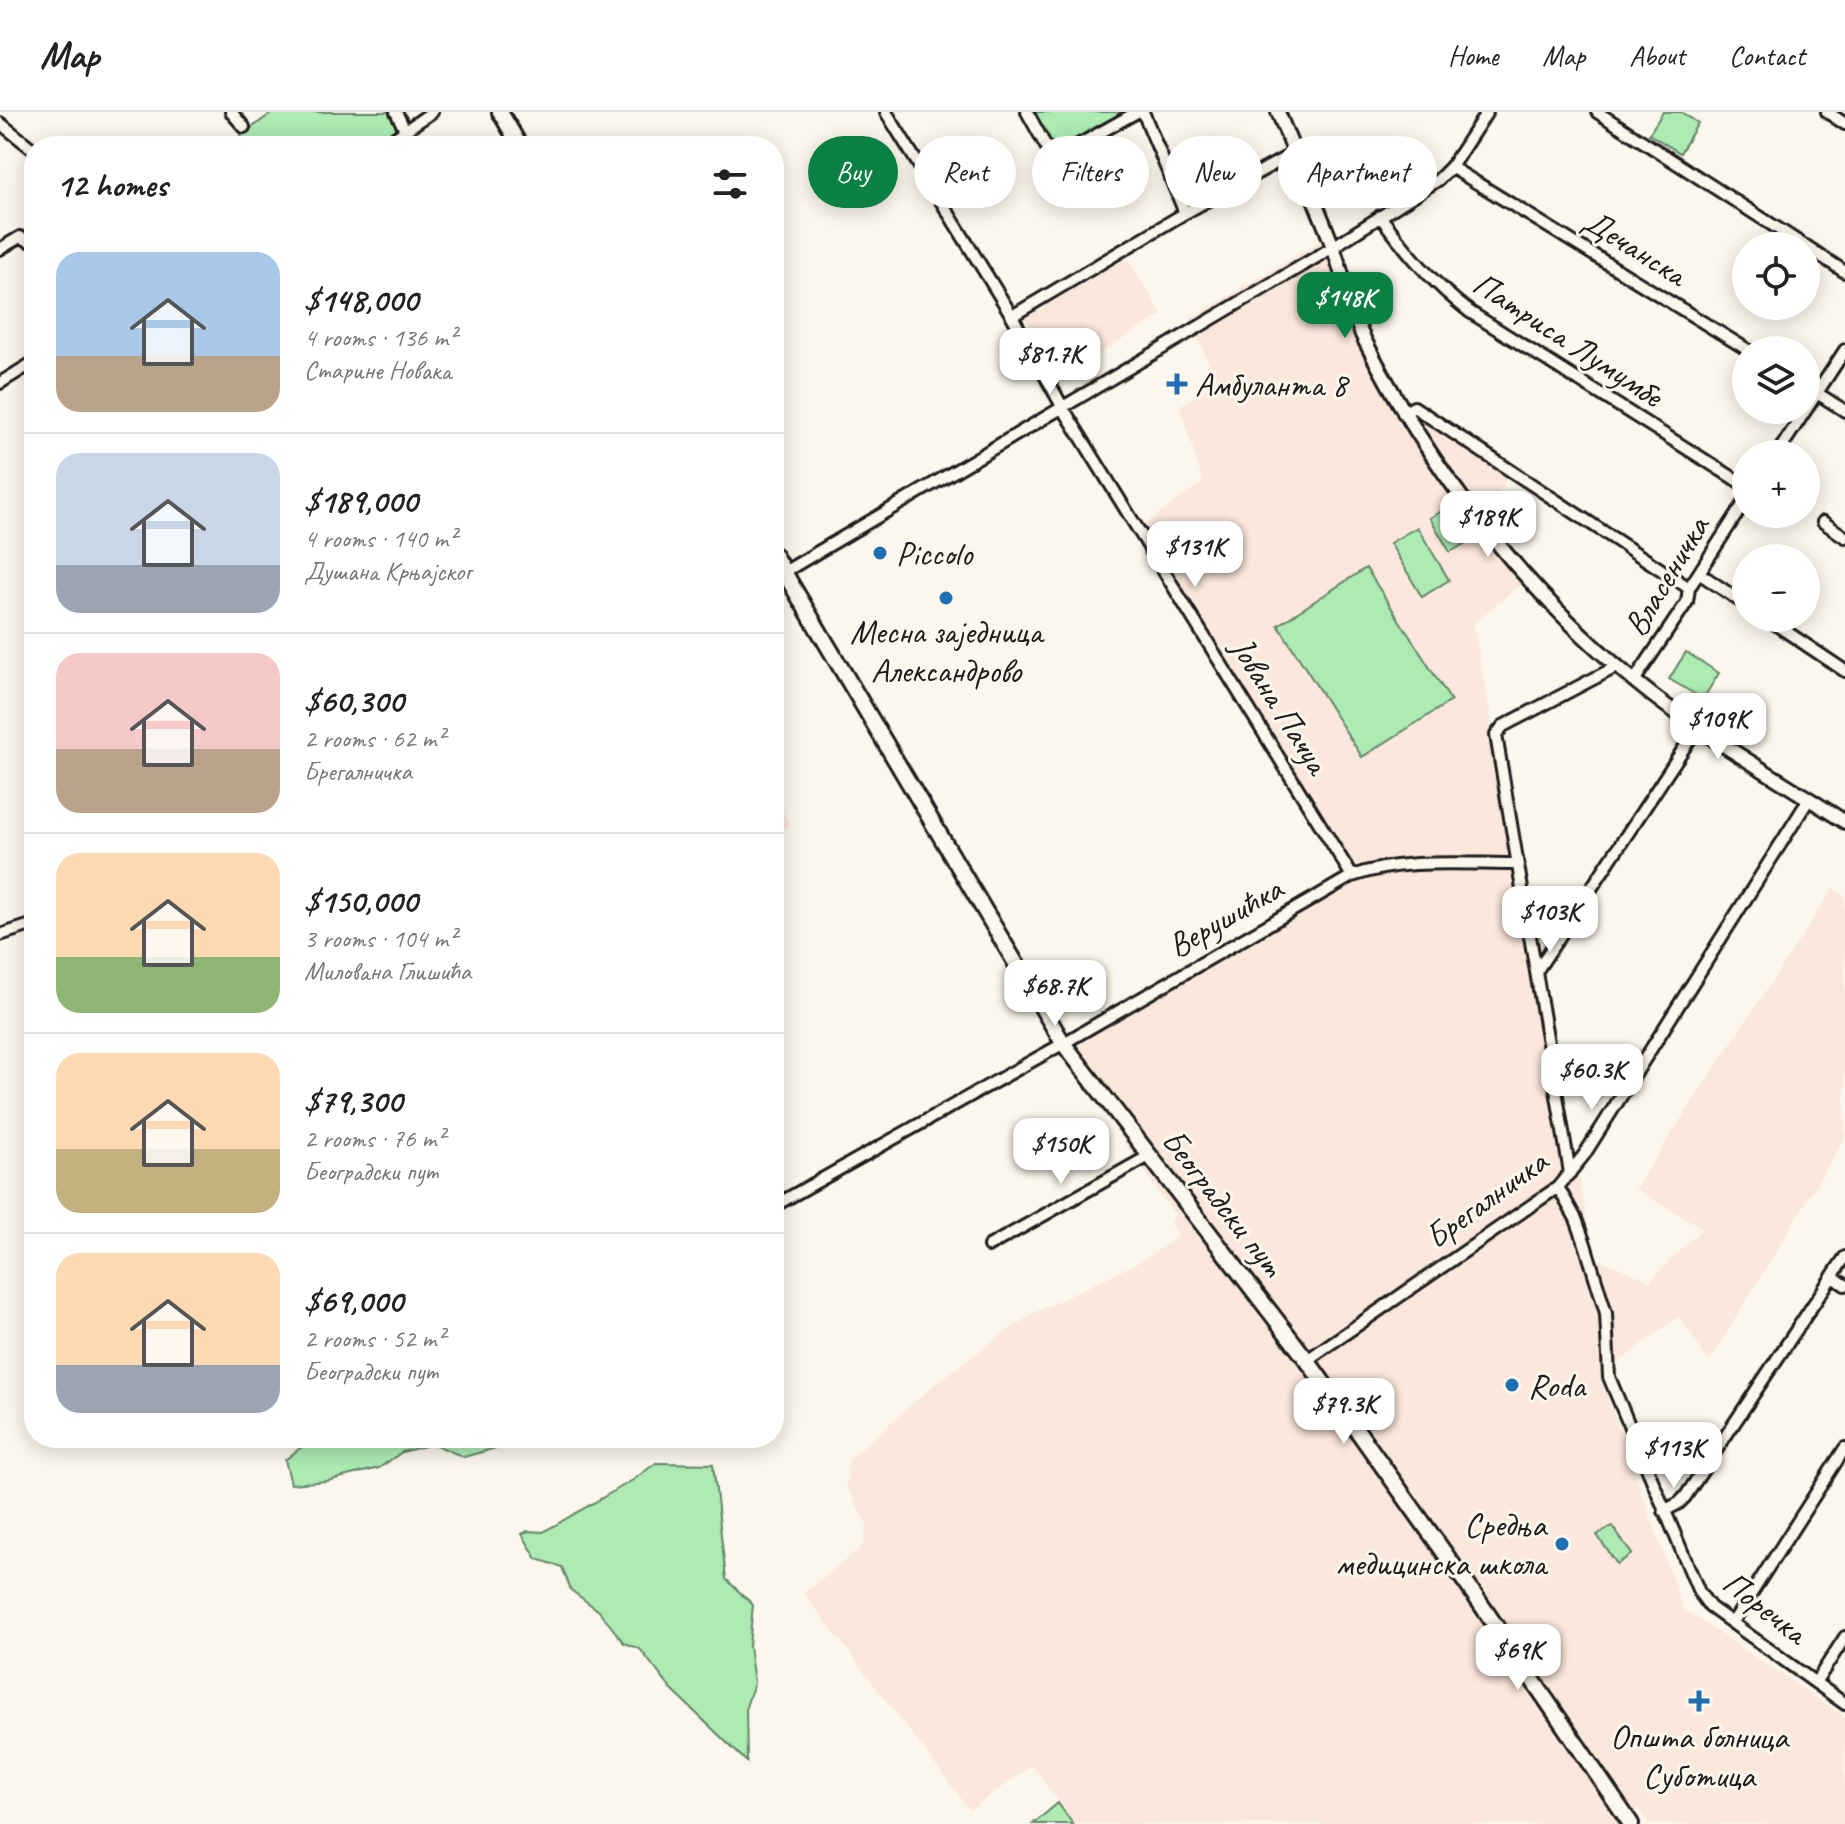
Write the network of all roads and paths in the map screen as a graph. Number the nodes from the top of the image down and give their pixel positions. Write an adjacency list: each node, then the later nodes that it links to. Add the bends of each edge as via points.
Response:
1 (231, 112): 14 (street)
2 (396, 112): 15 (street)
3 (432, 112): 15 (street)
4 (500, 112): 17 (main road)
5 (886, 112): 31 (street, Јована Пачуа)
6 (1027, 112): 7 (street, via 1053,159)
7 (1140, 112): 23 (street)
8 (1278, 112): 18 (street)
9 (1487, 112): 21 (street)
10 (1597, 112): 25 (street)
11 (1827, 112): 13 (street)
12 (0, 123): 19 (street)
13 (1845, 124)
14 (244, 127)
15 (405, 130): 16 (street)
16 (397, 136)
17 (514, 136)
18 (1287, 136)
19 (24, 142)
20 (1278, 162): 23 (street)
21 (1451, 167): 24 (street); 32 (street, Дечанска)
22 (1317, 208): 27 (street)
23 (1185, 213): 31 (street)
24 (1380, 216): 27 (street); 41 (street, Патриса Лумумбе, via 1425,274 1470,312)
25 (1784, 232)
26 (24, 239): 28 (street)
27 (1333, 247): 38 (street); 40 (street, via 1363,336)
28 (0, 249)
29 (1820, 255): 30 (street)
30 (1845, 272)
31 (1012, 316): 38 (street, Јована Пачуа)
32 (1732, 340)
33 (1845, 350): 36 (street)
34 (24, 368): 35 (street)
35 (0, 383)
36 (1820, 390)
37 (1820, 394): 39 (street)
38 (1063, 408): 45 (street); 58 (street, Јована Пачуа)
39 (1845, 411)
40 (1403, 413): 48 (street, via 1414,407); 51 (street, via 1440,470 1530,582)
41 (1732, 477)
42 (1732, 522): 46 (street, Власеничка)
43 (1823, 522): 44 (street)
44 (1845, 537)
45 (784, 573)
46 (1699, 573): 48 (street, Власеничка); 49 (street)
47 (784, 584): 62 (main road, Београдски пут)
48 (1689, 588): 53 (street, Власеничка, via 1687,602)
49 (1732, 595)
50 (1787, 632): 52 (street)
51 (1618, 666): 53 (street); 57 (street, Власеничка, via 1503,726 1496,737)
52 (1845, 671)
53 (1634, 681): 54 (street)
54 (1698, 727): 55 (street); 61 (street)
55 (1809, 799): 56 (street); 64 (street, Брегалничка)
56 (1845, 822)
57 (1516, 864): 58 (street, Верушићка, via 1395,866); 61 (street)
58 (1352, 876): 62 (street, Верушићка)
59 (24, 927): 60 (street)
60 (0, 935)
61 (1536, 972): 64 (street)
62 (1063, 1043): 63 (main road, Београдски пут); 66 (street, Верушићка)
63 (1149, 1156): 67 (street); 71 (main road, Београдски пут)
64 (1570, 1173): 65 (street, Брегалничка)
65 (1558, 1187): 71 (street, Брегалничка); 73 (street, Поречка, via 1576,1219 1606,1313 1609,1377)
66 (784, 1201)
67 (989, 1246)
68 (1845, 1257): 69 (street)
69 (1833, 1277): 70 (street); 73 (street, via 1685,1497)
70 (1845, 1285)
71 (1307, 1360): 78 (main road, Београдски пут)
72 (1845, 1448): 74 (street)
73 (1664, 1511): 74 (street, Поречка, via 1699,1592)
74 (1733, 1622): 76 (street, Поречка)
75 (1845, 1637): 76 (street)
76 (1816, 1682): 77 (street, Поречка)
77 (1845, 1704)
78 (1631, 1824)

